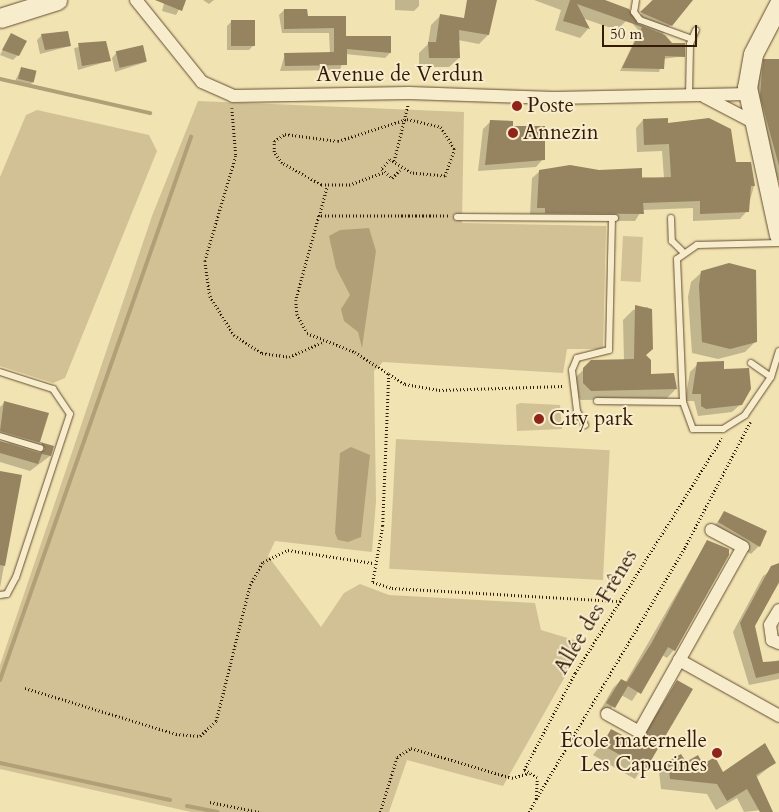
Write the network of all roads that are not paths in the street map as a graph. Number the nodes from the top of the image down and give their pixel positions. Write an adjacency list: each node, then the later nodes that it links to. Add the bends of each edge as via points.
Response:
1 (58, 0): 5 (street)
2 (136, 0): 8 (street, Avenue de Verdun, via 202,82 233,96 409,93)
3 (636, 0): 7 (lane, via 634,12 640,20)
4 (779, 4): 10 (street, via 753,54)
5 (0, 18)
6 (696, 30): 7 (lane)
7 (692, 39): 8 (lane)
8 (689, 97): 9 (street, Avenue de Verdun)
9 (705, 97): 10 (street, Avenue de Verdun); 10 (street, Avenue de Verdun, via 728,107)
10 (750, 107): 13 (street)
11 (457, 217): 22 (lane, via 614,218 609,350 577,358 574,386)
12 (671, 218): 15 (lane, via 672,242)
13 (779, 235)
14 (779, 243): 15 (lane, via 696,245)
15 (682, 251): 21 (lane, via 677,259)
16 (779, 351): 19 (lane)
17 (751, 363): 19 (lane)
18 (0, 372): 26 (lane, via 53,389 65,400 70,419 14,583 7,594)
19 (771, 378): 21 (lane, via 745,414 724,429 693,428)
20 (597, 401): 21 (lane)
21 (683, 402)
22 (585, 425)
23 (0, 436): 24 (lane)
24 (40, 448)
25 (712, 530): 29 (street, via 743,548)
26 (0, 595)
27 (779, 610): 28 (street, via 770,625 772,640)
28 (779, 644)
29 (679, 660): 30 (street, via 639,732); 31 (street)
30 (607, 714)
31 (779, 716)

